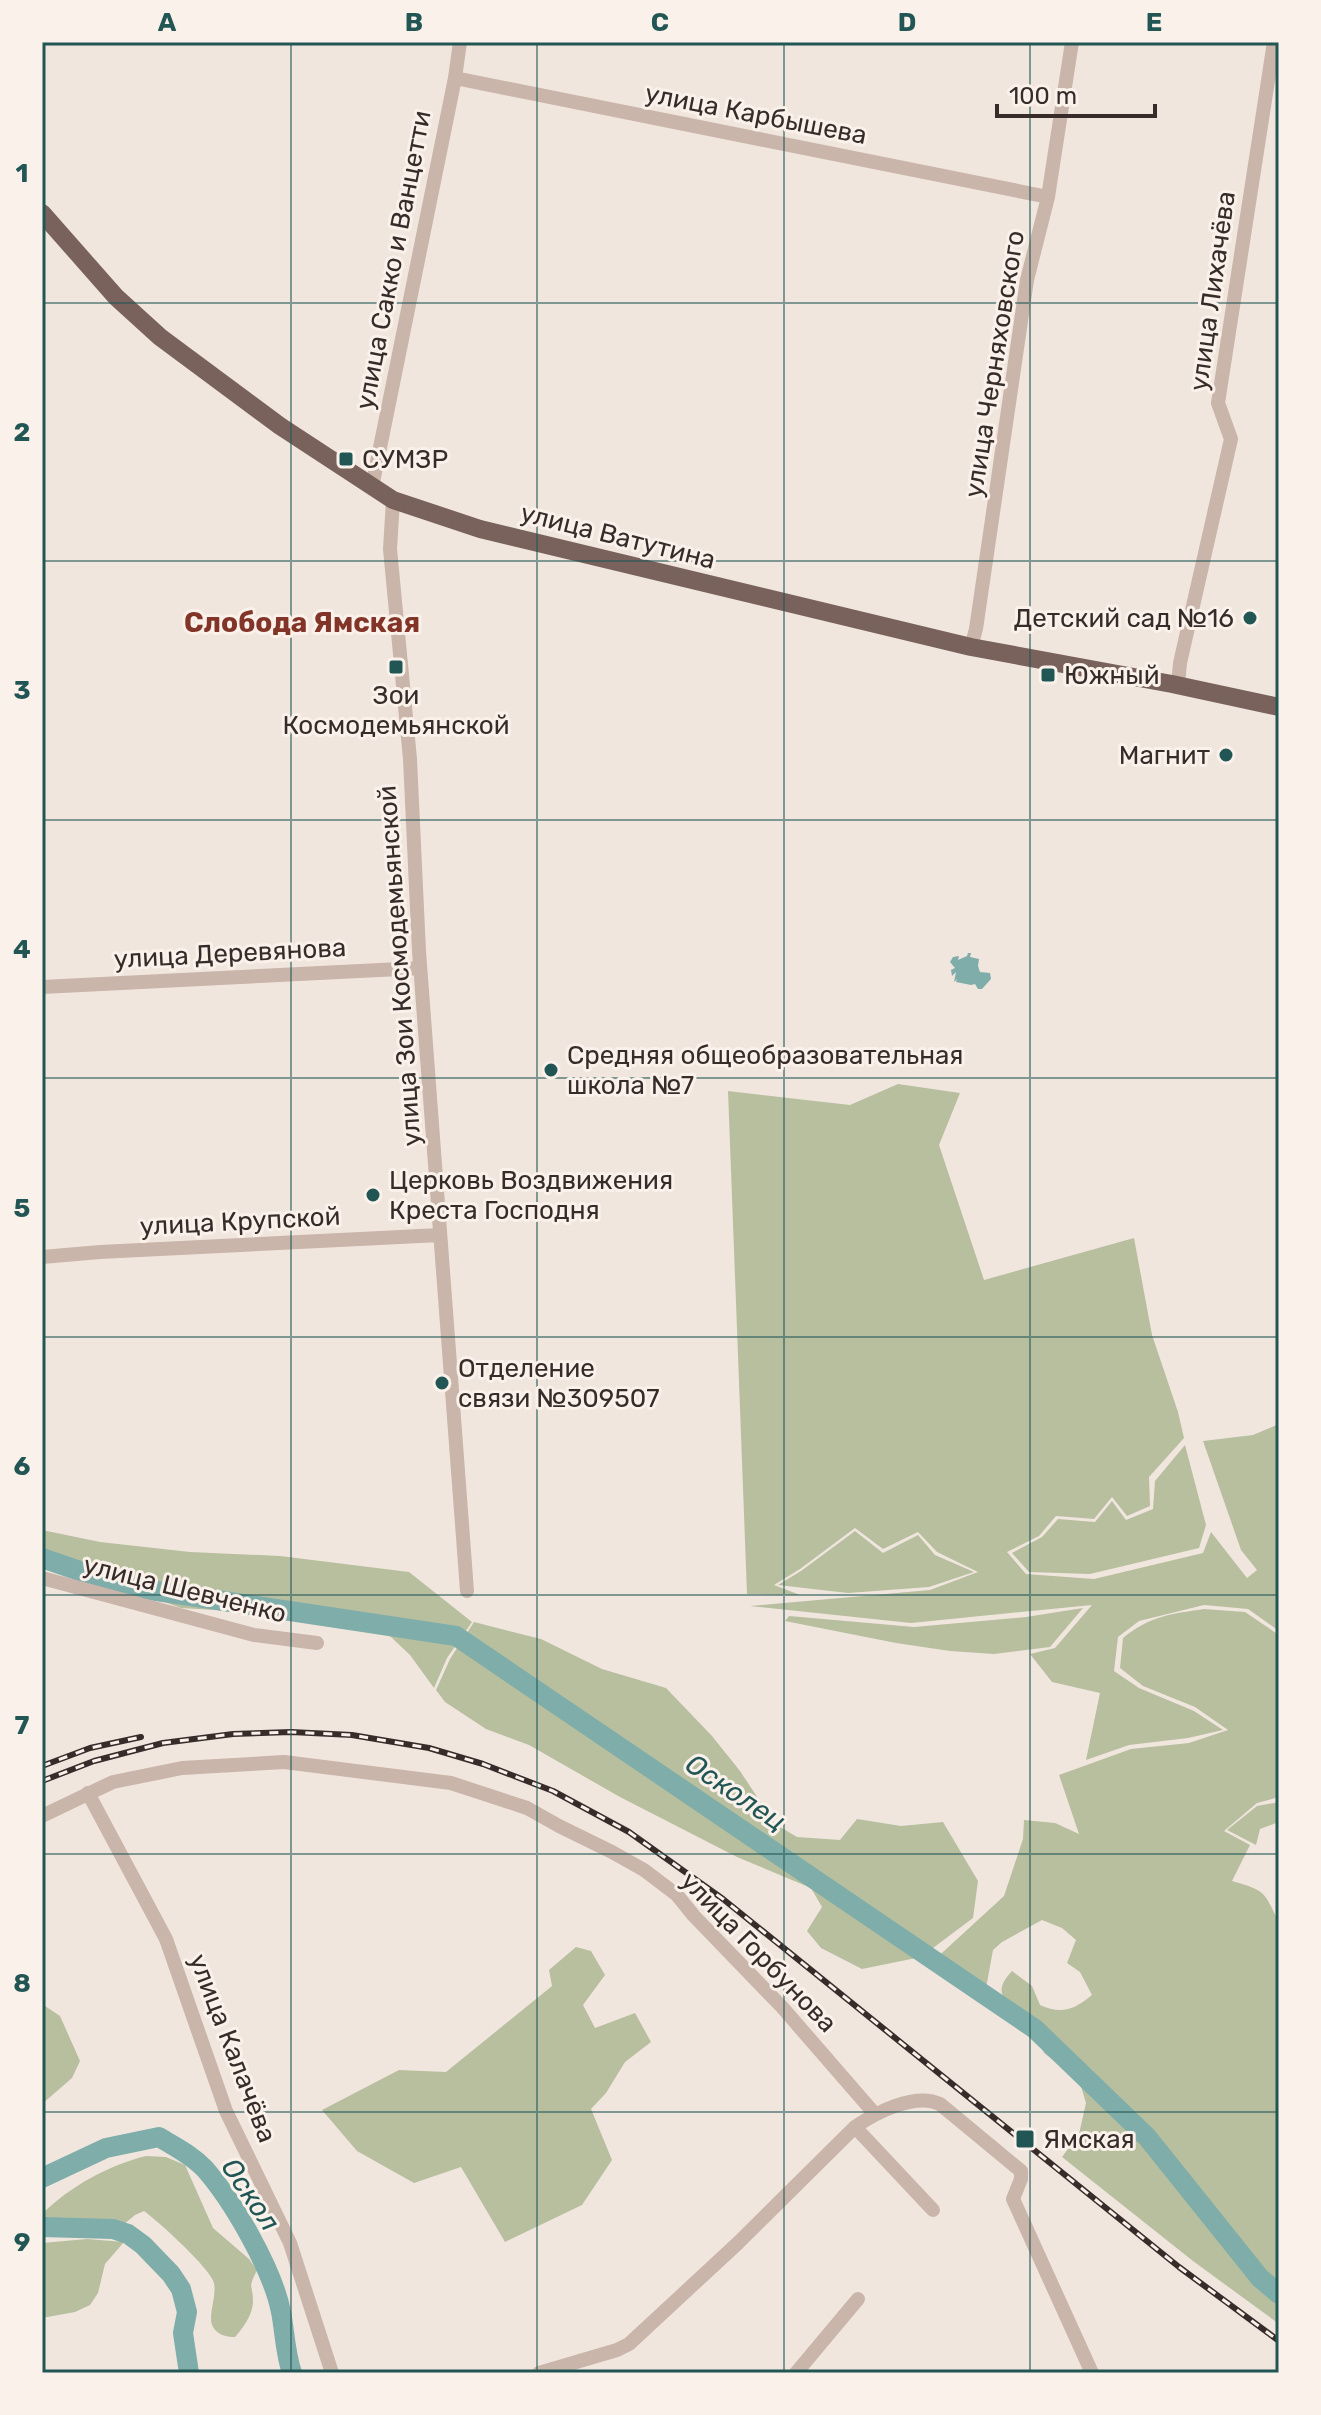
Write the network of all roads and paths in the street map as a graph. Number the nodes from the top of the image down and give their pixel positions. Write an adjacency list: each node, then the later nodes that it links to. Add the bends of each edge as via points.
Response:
1 (460, 42): 4 (street, улица Сакко и Ванцетти)
2 (1072, 42): 5 (street, улица Черняховского)
3 (1274, 42): 10 (street, улица Лихачёва, via 1218,403 1231,439)
4 (455, 78): 5 (street, улица Карбышева); 7 (street, улица Сакко и Ванцетти)
5 (1048, 197): 9 (street, улица Черняховского, via 1027,280)
6 (42, 213): 7 (main road, улица Ватутина, via 116,297 160,337)
7 (372, 487): 8 (main road, улица Ватутина)
8 (393, 500): 9 (main road, улица Ватутина, via 480,529); 12 (street, улица Зои Космодемьянской, via 390,549 410,759)
9 (971, 647): 10 (main road, улица Ватутина)
10 (1178, 685): 11 (main road, улица Ватутина)
11 (1279, 707)
12 (420, 968): 13 (street, улица Деревянова); 14 (street, улица Зои Космодемьянской)
13 (42, 987)
14 (440, 1235): 15 (street, улица Крупской); 17 (street, улица Зои Космодемьянской)
15 (42, 1257)
16 (42, 1578): 18 (street, улица Шевченко, via 254,1635)
17 (467, 1591)
18 (317, 1643)
19 (88, 1793): 20 (street, улица Горбунова); 21 (street, улица Горбунова, via 113,1782 156,1780 182,1768 284,1762 451,1783 527,1808 644,1870 677,1895); 25 (street, улица Калачёва, via 166,1939 226,2111 290,2243)
20 (42, 1816)
21 (874, 2113): 22 (street); 28 (street, via 931,2099 1021,2171 1013,2199)
22 (855, 2127): 23 (street); 26 (street, via 629,2344)
23 (933, 2210)
24 (858, 2299): 27 (street)
25 (332, 2373)
26 (539, 2373)
27 (796, 2373)
28 (1092, 2373)

